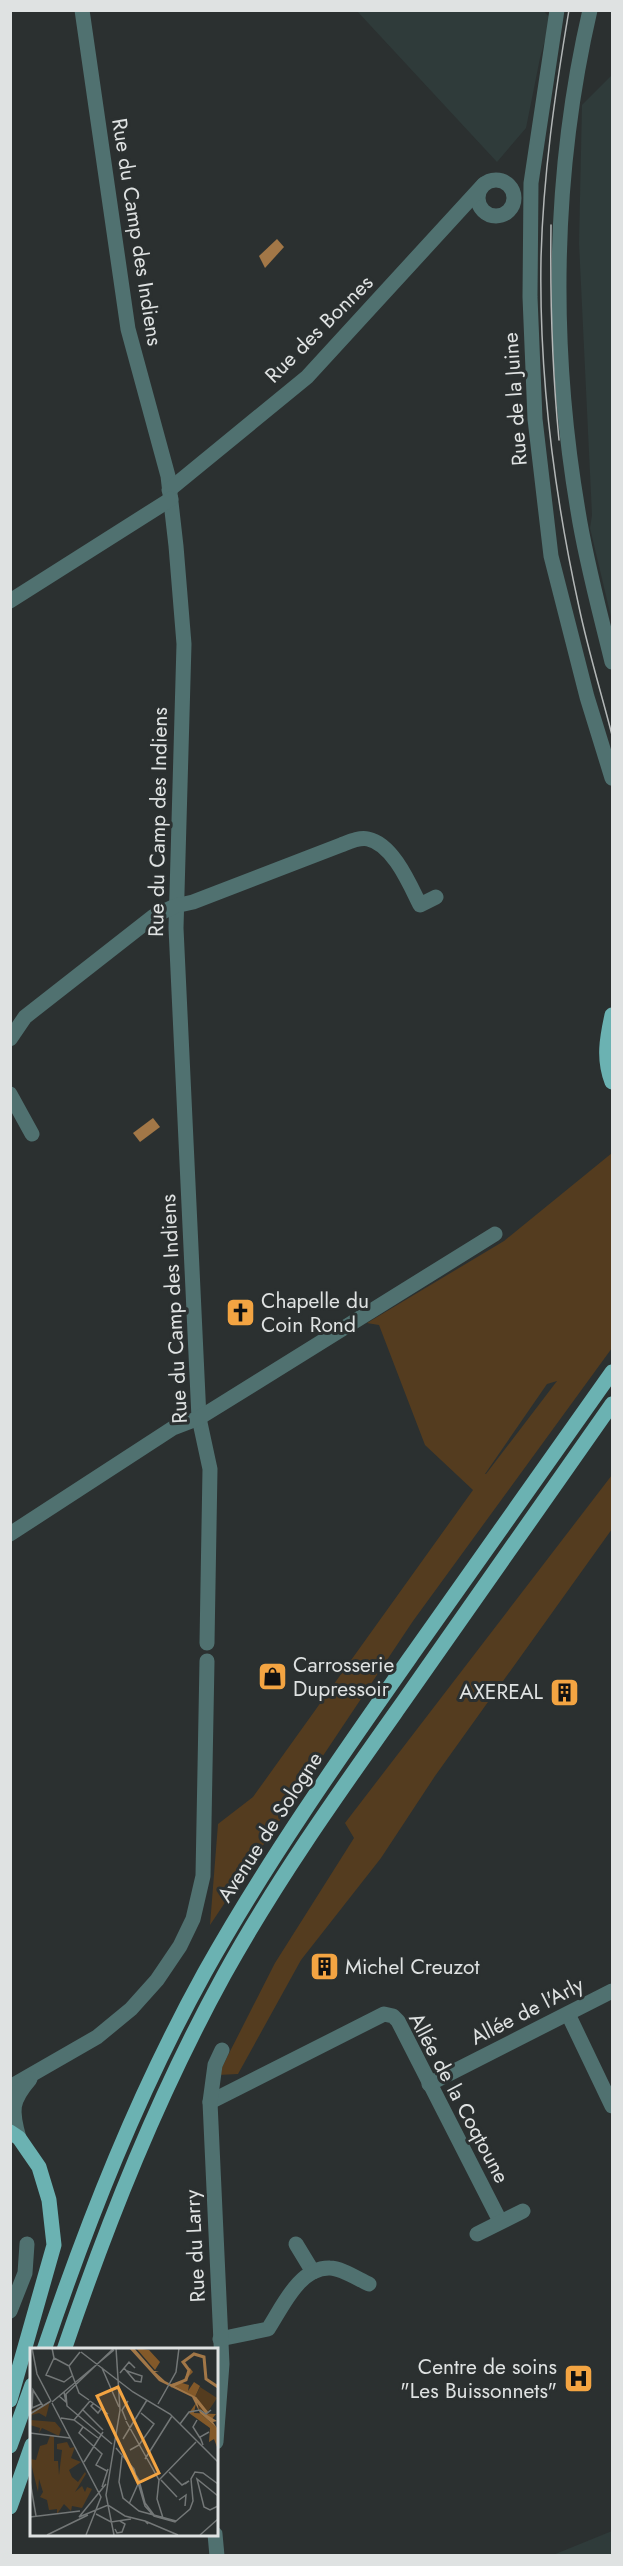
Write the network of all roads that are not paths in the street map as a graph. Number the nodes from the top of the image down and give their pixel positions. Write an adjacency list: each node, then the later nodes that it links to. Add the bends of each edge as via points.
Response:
1 (82, 10): 5 (street, Rue du Camp des Indiens, via 128,329)
2 (557, 10): 8 (street, Rue de la Juine, via 531,183 535,419 551,556)
3 (590, 10): 7 (street, via 572,98 558,281 566,429 578,512)
4 (484, 184): 5 (street, Rue des Bonnes, via 307,377)
5 (170, 494): 6 (street, Rue des Bonnes); 10 (street, Rue du Camp des Indiens, via 183,644)
6 (10, 601)
7 (612, 662)
8 (612, 778)
9 (436, 897): 10 (street, via 420,905 397,862 370,839 357,839)
10 (175, 906): 12 (street, via 154,916 52,995 25,1017); 19 (street, Rue du Camp des Indiens)
11 (612, 1015): 13 (main road, via 606,1044)
12 (10, 1039)
13 (612, 1082)
14 (10, 1094): 15 (street)
15 (32, 1134)
16 (495, 1234): 19 (street)
17 (612, 1372): 41 (main road, Avenue de Sologne, via 339,1760 272,1859 211,1963 118,2150)
18 (612, 1404): 42 (main road, via 291,1861 224,1975 138,2152)
19 (199, 1418): 20 (street, via 173,1428); 21 (street, Rue du Camp des Indiens, via 210,1469)
20 (10, 1534)
21 (207, 1643)
22 (207, 1661): 26 (street, via 203,1876 193,1919 158,1980 131,2009 97,2037)
23 (612, 1991): 24 (street, Allée de l'Arly)
24 (568, 2014): 27 (street, Allée de l'Arly); 30 (street)
25 (222, 2050): 29 (street, Rue du Larry, via 215,2065)
26 (34, 2074): 28 (street); 31 (street, via 15,2101)
27 (429, 2084): 29 (street, Allée de la Coqtoune, via 398,2021 384,2013); 33 (street, Allée de la Coqtoune)
28 (10, 2087)
29 (210, 2102): 40 (street, Rue du Larry)
30 (612, 2106)
31 (15, 2135): 44 (main road, via 39,2167 49,2200 54,2245)
32 (523, 2211): 33 (street)
33 (500, 2221): 34 (street)
34 (477, 2234)
35 (27, 2244): 39 (street, via 25,2273)
36 (296, 2244): 37 (street)
37 (313, 2272): 38 (street, via 330,2268); 40 (street, via 299,2282 268,2329)
38 (369, 2284)
39 (10, 2311)
40 (220, 2339): 45 (street, Rue du Larry)
41 (45, 2348)
42 (65, 2348)
43 (30, 2391): 46 (main road)
44 (10, 2400)
45 (218, 2416)
46 (10, 2446)
47 (30, 2451): 48 (main road)
48 (10, 2506)
49 (215, 2536): 50 (street)
50 (217, 2556)

